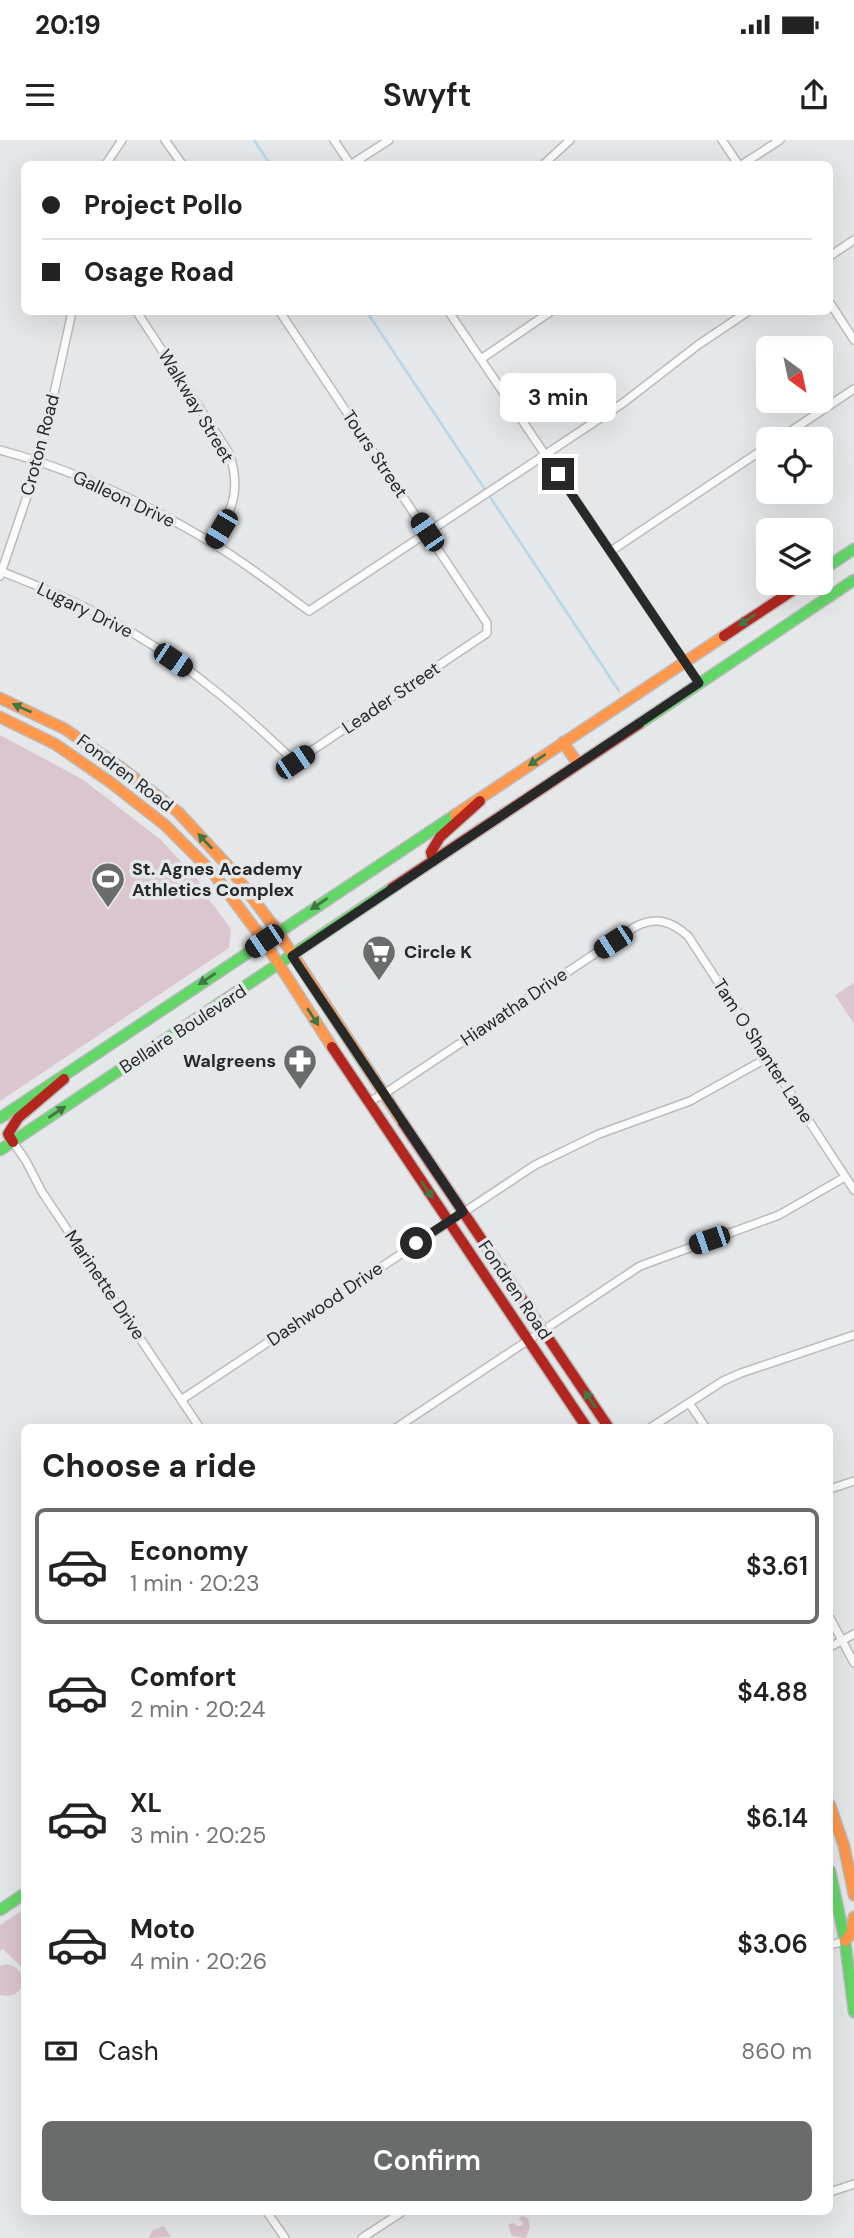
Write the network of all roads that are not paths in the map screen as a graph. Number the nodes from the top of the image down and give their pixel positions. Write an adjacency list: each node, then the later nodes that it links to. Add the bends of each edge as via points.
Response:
1 (122, 140): 8 (street)
2 (165, 140): 9 (street)
3 (334, 140): 10 (street)
4 (389, 140): 11 (street)
5 (570, 140): 12 (street)
6 (722, 140): 13 (street)
7 (779, 140): 14 (street)
8 (108, 161)
9 (180, 161)
10 (349, 161)
11 (356, 161)
12 (547, 161)
13 (738, 161)
14 (745, 161)
15 (854, 240): 16 (street)
16 (833, 254)
17 (833, 308): 24 (street)
18 (71, 315): 31 (street, Croton Road)
19 (139, 315): 33 (street, Walkway Street, via 229,453 235,470 229,515)
20 (282, 315): 32 (street, Tours Street)
21 (451, 315): 25 (street)
22 (546, 315): 25 (street)
23 (743, 315): 30 (street)
24 (854, 340)
25 (481, 359): 30 (street)
26 (854, 389): 27 (street)
27 (797, 427)
28 (0, 450): 31 (street, Galleon Drive)
29 (756, 454): 35 (street)
30 (545, 455): 32 (street); 35 (street)
31 (39, 461): 33 (street, Galleon Drive, via 138,502); 37 (street, Croton Road)
32 (427, 532): 33 (street, Galleon Drive, via 309,611); 40 (street, Tours Street, via 487,624)
33 (213, 543)
34 (854, 549): 36 (main road)
35 (611, 551): 41 (street)
36 (833, 563)
37 (0, 573): 46 (street, Lugary Drive, via 136,634 228,700)
38 (854, 580): 42 (main road, Bellaire Boulevard)
39 (786, 595): 41 (main road, Bellaire Boulevard, one-way to 41)
40 (487, 633): 46 (street, Leader Street)
41 (685, 662): 42 (street); 45 (main road, Bellaire Boulevard)
42 (699, 683): 47 (main road, Bellaire Boulevard)
43 (0, 698): 49 (main road, Fondren Road, one-way to 43, via 65,729)
44 (0, 717): 50 (main road, Fondren Road, via 55,744)
45 (563, 742): 47 (main road); 48 (main road, Bellaire Boulevard, one-way to 48)
46 (295, 762)
47 (578, 764): 51 (main road, Bellaire Boulevard)
48 (486, 793): 51 (main road, via 472,812 438,837 431,852); 53 (main road, Bellaire Boulevard, one-way to 53)
49 (178, 812): 50 (main road); 53 (main road, Fondren Road, one-way to 49, via 229,867)
50 (165, 825): 54 (main road, Fondren Road, via 214,874)
51 (433, 861): 55 (main road, Bellaire Boulevard)
52 (663, 921): 57 (street, Tam O Shanter Lane, via 688,936); 59 (street, Hiawatha Drive, via 635,927)
53 (278, 932): 54 (main road, Bellaire Boulevard); 55 (main road, Fondren Road)
54 (264, 941): 56 (main road, Fondren Road); 58 (main road, Bellaire Boulevard, one-way to 58)
55 (292, 956): 56 (main road, Bellaire Boulevard); 59 (main road, Fondren Road)
56 (279, 965): 60 (main road, Fondren Road, one-way to 60); 62 (main road, Bellaire Boulevard, one-way to 56)
57 (767, 1058): 64 (street, Tam O Shanter Lane); 66 (street, Dashwood Drive, via 690,1101 557,1152)
58 (70, 1071): 61 (main road, Bellaire Boulevard); 62 (main road, via 56,1090 13,1123 8,1134)
59 (384, 1094): 60 (street, Hiawatha Drive); 66 (main road, Fondren Road)
60 (368, 1102): 67 (main road, Fondren Road, one-way to 67)
61 (0, 1118)
62 (13, 1142): 63 (main road, Bellaire Boulevard); 71 (street, Marinette Drive)
63 (0, 1150)
64 (845, 1177): 65 (street, Tam O Shanter Lane); 68 (street, via 779,1215 640,1266)
65 (854, 1190)
66 (463, 1212): 67 (street, Dashwood Drive); 68 (main road, Fondren Road)
67 (449, 1222): 70 (main road, Fondren Road); 71 (street, Dashwood Drive)
68 (542, 1330): 70 (street); 76 (main road, Fondren Road, one-way to 68)
69 (854, 1335): 72 (street, via 741,1373)
70 (528, 1340): 74 (street); 75 (main road, Fondren Road)
71 (181, 1400): 73 (street, Marinette Drive)
72 (689, 1403): 77 (street); 78 (street)
73 (197, 1424)
74 (402, 1424)
75 (584, 1424)
76 (606, 1424)
77 (656, 1424)
78 (703, 1424)
79 (854, 1481): 80 (street)
80 (833, 1488)
81 (833, 1624): 83 (street)
82 (854, 1634): 83 (street)
83 (842, 1640): 84 (street); 85 (street)
84 (833, 1645)
85 (854, 1662)
86 (833, 1814): 88 (main road)
87 (833, 1885): 92 (main road)
88 (854, 1895)
89 (21, 1896): 90 (main road)
90 (0, 1910)
91 (854, 1917): 92 (main road)
92 (845, 1941): 93 (street); 94 (main road); 95 (main road)
93 (833, 1944)
94 (854, 1952)
95 (854, 2012)
96 (854, 2184): 97 (street)
97 (833, 2191)
98 (269, 2215): 100 (street)
99 (397, 2215): 101 (street)
100 (285, 2238)
101 (362, 2238)

